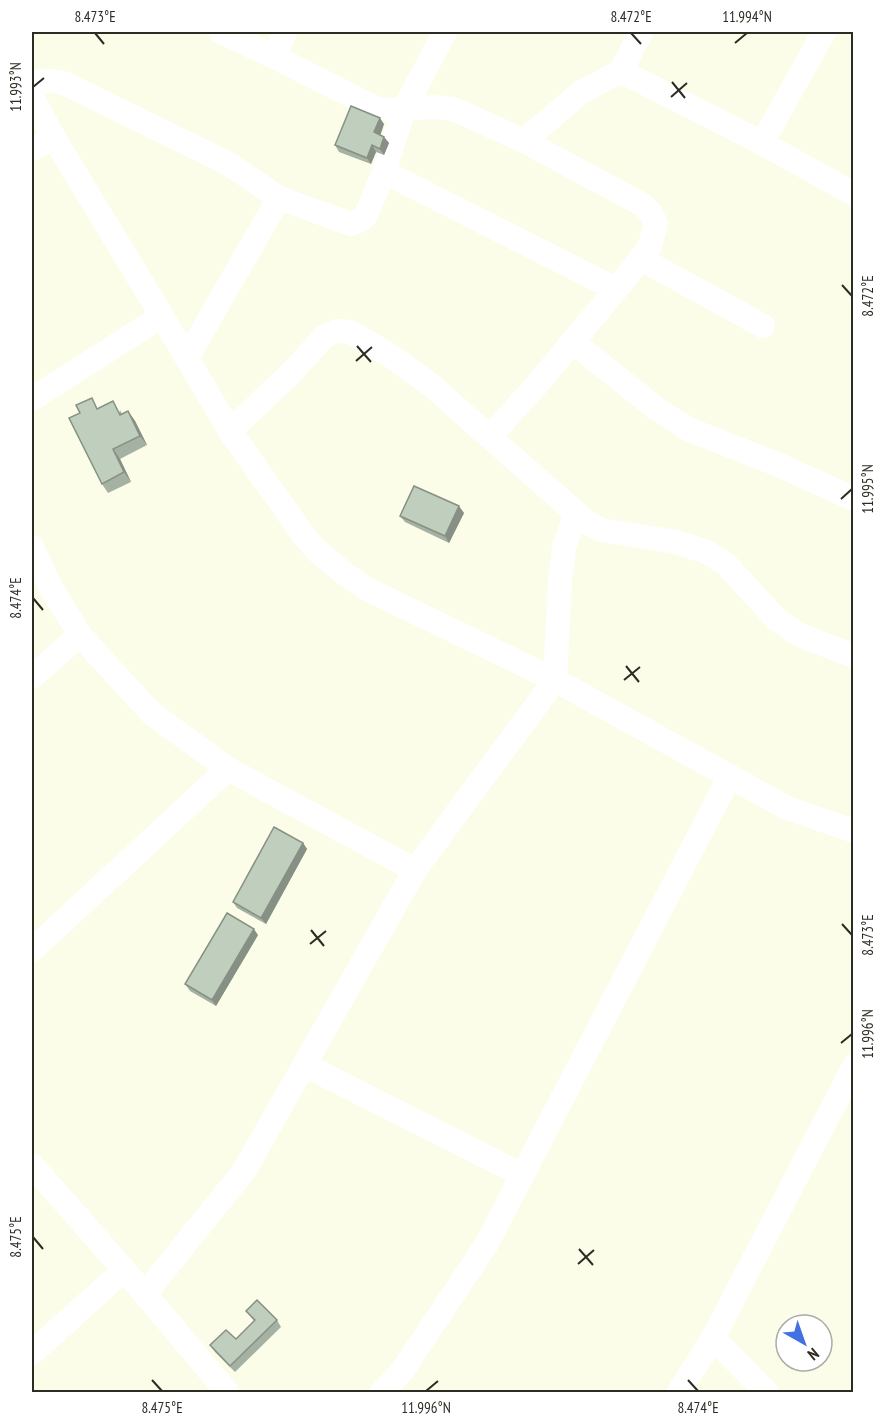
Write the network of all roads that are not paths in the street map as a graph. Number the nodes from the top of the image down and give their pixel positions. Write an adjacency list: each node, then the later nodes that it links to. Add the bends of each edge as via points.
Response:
1 (221, 32): 6 (street)
2 (285, 32): 6 (street)
3 (445, 32): 10 (street)
4 (641, 32): 7 (street)
5 (824, 32): 13 (street)
6 (275, 57): 10 (street, via 377,109)
7 (621, 71): 12 (street, via 580,93); 13 (street)
8 (32, 82): 17 (street, via 64,83 229,164)
9 (32, 97): 11 (street)
10 (405, 109): 12 (street, via 445,107); 15 (street)
11 (54, 138): 14 (street); 20 (street)
12 (524, 141): 18 (street, via 650,212 656,223 650,246)
13 (762, 142): 16 (street)
14 (32, 149)
15 (384, 172): 17 (street, via 366,215 351,225); 19 (street)
16 (854, 194)
17 (279, 198): 23 (street)
18 (641, 259): 19 (street); 21 (street)
19 (616, 289): 22 (street)
20 (162, 316): 23 (street); 24 (street)
21 (763, 326)
22 (573, 342): 26 (street); 27 (street, via 688,429)
23 (187, 358): 25 (street)
24 (32, 399)
25 (230, 431): 26 (street, via 325,336 337,331 350,332 388,354); 33 (street, via 302,533 345,574 365,588)
26 (490, 436): 28 (street)
27 (854, 499)
28 (576, 512): 31 (street, via 601,530 676,542 707,552 727,565 777,620 800,635); 33 (street, via 564,548)
29 (32, 547): 30 (street)
30 (80, 635): 32 (street); 34 (street, via 150,713)
31 (854, 656)
32 (32, 677)
33 (555, 680): 35 (street); 37 (street)
34 (228, 769): 37 (street); 38 (street)
35 (730, 776): 36 (street, via 787,808); 42 (street)
36 (854, 831)
37 (415, 870): 39 (street)
38 (32, 950)
39 (305, 1065): 42 (street); 44 (street, via 244,1171)
40 (854, 1066): 45 (street)
41 (32, 1165): 43 (street)
42 (522, 1175): 48 (street, via 486,1245 402,1371)
43 (124, 1270): 44 (street); 46 (street)
44 (145, 1294): 47 (street)
45 (713, 1338): 49 (street); 50 (street)
46 (32, 1353)
47 (227, 1392)
48 (382, 1392)
49 (679, 1392)
50 (766, 1392)

